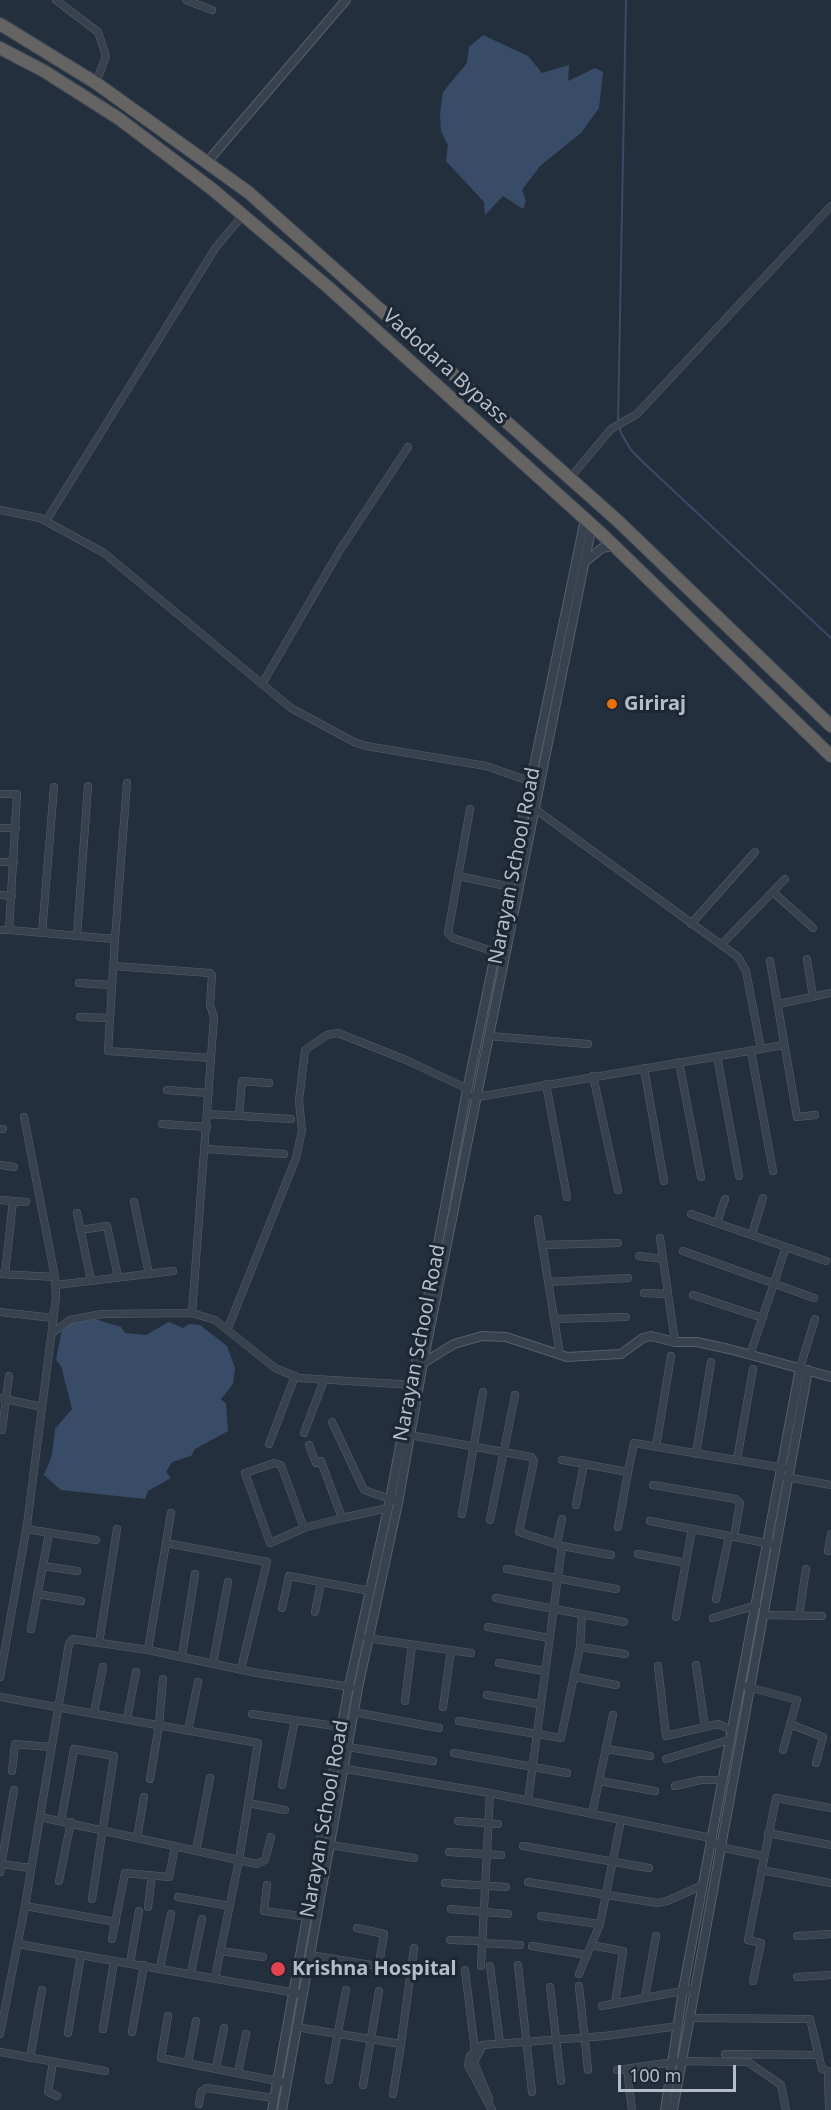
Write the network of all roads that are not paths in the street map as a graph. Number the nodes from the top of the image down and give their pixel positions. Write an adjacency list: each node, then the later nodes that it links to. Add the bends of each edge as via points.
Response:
1 (56, 0): 7 (street, via 98,32 106,56)
2 (186, 0): 4 (street)
3 (346, 0): 8 (street)
4 (212, 10)
5 (0, 24): 7 (highway, Vadodara Bypass)
6 (0, 48): 10 (highway, Vadodara Bypass, via 118,118)
7 (96, 82): 8 (highway, Vadodara Bypass)
8 (208, 162): 12 (highway, Vadodara Bypass, via 248,192)
9 (831, 206): 12 (street, via 637,414 613,428)
10 (243, 215): 14 (street, via 216,247); 15 (highway, Vadodara Bypass)
11 (408, 447): 18 (street, via 340,550)
12 (570, 478): 19 (highway, Vadodara Bypass)
13 (0, 510): 14 (street)
14 (46, 521): 18 (street, via 104,553)
15 (589, 522): 16 (highway, Vadodara Bypass); 17 (street); 21 (street, Narayan School Road, via 572,576)
16 (614, 546): 17 (street, via 602,548); 20 (highway, Vadodara Bypass)
17 (585, 563): 27 (street)
18 (262, 684): 21 (street, via 291,708 360,745 486,766)
19 (831, 726)
20 (831, 756)
21 (532, 782): 35 (street, Narayan School Road)
22 (127, 783): 45 (street)
23 (88, 786): 44 (street)
24 (54, 787): 43 (street)
25 (0, 794): 29 (street, via 17,794)
26 (470, 809): 33 (street)
27 (535, 809): 39 (street); 58 (street)
28 (0, 828): 29 (street)
29 (16, 828): 32 (street)
30 (755, 852): 39 (street)
31 (0, 862): 32 (street)
32 (14, 862): 38 (street)
33 (458, 876): 35 (street); 47 (street, via 449,935)
34 (785, 879): 36 (street)
35 (511, 886): 47 (street, Narayan School Road)
36 (773, 892): 40 (street); 46 (street)
37 (0, 895): 38 (street)
38 (12, 896): 42 (street)
39 (691, 924): 46 (street)
40 (813, 928)
41 (0, 930): 42 (street)
42 (9, 930): 43 (street)
43 (42, 933): 44 (street)
44 (76, 936): 45 (street)
45 (115, 939): 50 (street)
46 (721, 945): 61 (street, via 743,963)
47 (498, 953): 71 (street, Narayan School Road)
48 (807, 958): 54 (street)
49 (770, 961): 55 (street)
50 (114, 966): 52 (street); 64 (street, via 211,974)
51 (79, 983): 52 (street)
52 (112, 985): 57 (street)
53 (831, 993): 54 (street)
54 (813, 997): 55 (street)
55 (777, 1004): 60 (street)
56 (80, 1017): 57 (street)
57 (110, 1018): 64 (street, via 109,1051)
58 (489, 1036): 59 (street); 73 (street)
59 (588, 1044)
60 (784, 1046): 61 (street); 75 (street, via 797,1117)
61 (761, 1049): 62 (street)
62 (751, 1051): 63 (street); 85 (street)
63 (717, 1056): 65 (street); 86 (street)
64 (211, 1058): 72 (street)
65 (679, 1062): 66 (street); 87 (street)
66 (644, 1068): 67 (street); 88 (street)
67 (593, 1076): 69 (street); 89 (street)
68 (269, 1083): 76 (street, via 242,1081)
69 (546, 1084): 73 (street); 90 (street)
70 (167, 1090): 72 (street)
71 (467, 1092): 73 (street); 131 (street, via 396,1055 338,1033 327,1035 305,1050 299,1101 302,1130 296,1158); 145 (street, Narayan School Road)
72 (209, 1093): 74 (street)
73 (477, 1097): 138 (street)
74 (208, 1114): 76 (street); 80 (street)
75 (815, 1115)
76 (239, 1116): 78 (street)
77 (24, 1117): 117 (street)
78 (291, 1119)
79 (162, 1124): 80 (street)
80 (207, 1127): 81 (street)
81 (206, 1149): 82 (street); 125 (street)
82 (284, 1154)
83 (0, 1165): 84 (street)
84 (14, 1167)
85 (773, 1171)
86 (740, 1176)
87 (700, 1177)
88 (664, 1181)
89 (618, 1190)
90 (567, 1197)
91 (763, 1198): 102 (street)
92 (0, 1200): 94 (street)
93 (725, 1200): 100 (street)
94 (13, 1201): 95 (street); 112 (street)
95 (26, 1202)
96 (134, 1202): 113 (street)
97 (77, 1213): 101 (street)
98 (691, 1214): 100 (street)
99 (538, 1219): 105 (street)
100 (717, 1223): 102 (street)
101 (80, 1230): 114 (street, via 107,1226); 116 (street)
102 (752, 1234): 106 (street)
103 (660, 1238): 109 (street)
104 (618, 1244): 105 (street)
105 (542, 1245): 118 (street)
106 (786, 1247): 110 (street); 119 (street)
107 (683, 1251): 119 (street)
108 (639, 1256): 109 (street)
109 (663, 1259): 121 (street)
110 (826, 1261)
111 (172, 1271): 113 (street)
112 (3, 1274): 117 (street)
113 (149, 1274): 114 (street)
114 (118, 1277): 116 (street)
115 (628, 1278): 118 (street)
116 (91, 1280): 117 (street)
117 (55, 1281): 127 (street)
118 (548, 1282): 129 (street)
119 (773, 1284): 123 (street); 128 (street)
120 (644, 1293): 121 (street)
121 (668, 1294): 133 (street)
122 (693, 1294): 128 (street)
123 (814, 1298)
124 (0, 1312): 127 (street)
125 (192, 1312): 131 (street); 132 (street, via 102,1314 70,1320)
126 (626, 1317): 129 (street)
127 (53, 1318): 132 (street)
128 (763, 1318): 135 (street)
129 (554, 1319): 134 (street)
130 (815, 1319): 139 (street)
131 (228, 1328): 142 (street, via 275,1368)
132 (52, 1333): 149 (street)
133 (675, 1342): 134 (street, via 651,1336 618,1355); 135 (street, via 697,1342)
134 (560, 1355): 138 (street, via 506,1337 482,1336 454,1344)
135 (750, 1355): 139 (street)
136 (671, 1356): 157 (street)
137 (711, 1362): 159 (street)
138 (423, 1363): 145 (street)
139 (804, 1369): 143 (street); 164 (street)
140 (753, 1370): 161 (street)
141 (9, 1376): 148 (street)
142 (296, 1376): 144 (street); 154 (street)
143 (831, 1377)
144 (324, 1380): 145 (street); 152 (street)
145 (416, 1385): 153 (street); 167 (street, Narayan School Road)
146 (483, 1392): 156 (street)
147 (515, 1395): 158 (street)
148 (3, 1399): 149 (street); 151 (street)
149 (42, 1407): 177 (street)
150 (332, 1422): 167 (street, via 364,1490)
151 (0, 1430)
152 (304, 1433)
153 (410, 1435): 156 (street); 167 (street)
154 (270, 1444)
155 (309, 1445): 171 (street, via 316,1463 321,1461)
156 (474, 1446): 158 (street); 170 (street)
157 (656, 1447): 159 (street); 163 (street, via 634,1443)
158 (504, 1452): 173 (street); 185 (street, via 534,1461 519,1534)
159 (696, 1454): 161 (street)
160 (562, 1460): 162 (street)
161 (737, 1460): 164 (street)
162 (584, 1464): 163 (street); 168 (street)
163 (628, 1473): 175 (street)
164 (785, 1473): 166 (street); 186 (street)
165 (653, 1485): 182 (street, via 736,1499 740,1503)
166 (831, 1485)
167 (392, 1503): 171 (street); 200 (street, Narayan School Road); 218 (street)
168 (576, 1505)
169 (171, 1513): 184 (street)
170 (462, 1514)
171 (342, 1518): 176 (street)
172 (562, 1519): 185 (street)
173 (490, 1520)
174 (650, 1521): 179 (street)
175 (618, 1527)
176 (304, 1528): 176 (street, via 281,1465 274,1463 245,1473 270,1543)
177 (26, 1529): 180 (street); 236 (street)
178 (117, 1529): 220 (street)
179 (692, 1529): 182 (street); 190 (street)
180 (49, 1533): 183 (street); 191 (street)
181 (831, 1534): 187 (street)
182 (731, 1537): 186 (street); 203 (street)
183 (96, 1540)
184 (166, 1543): 223 (street); 233 (street, via 268,1563)
185 (560, 1545): 189 (street); 196 (street)
186 (773, 1545): 205 (street); 210 (street)
187 (828, 1551)
188 (638, 1554): 190 (street)
189 (611, 1555)
190 (686, 1563): 213 (street)
191 (43, 1566): 194 (street); 201 (street)
192 (507, 1569): 196 (street)
193 (806, 1569): 211 (street)
194 (77, 1571)
195 (195, 1574): 227 (street)
196 (557, 1578): 199 (street); 207 (street)
197 (228, 1582): 228 (street)
198 (321, 1582): 200 (street); 206 (street, via 289,1576); 208 (street)
199 (616, 1589)
200 (370, 1591): 242 (street, Narayan School Road)
201 (37, 1594): 204 (street); 217 (street)
202 (496, 1598): 207 (street)
203 (716, 1599)
204 (81, 1601)
205 (757, 1605): 214 (street); 241 (street)
206 (282, 1608)
207 (553, 1609): 209 (street); 219 (street)
208 (315, 1612)
209 (582, 1615): 215 (street); 222 (street)
210 (765, 1615): 211 (street); 243 (street)
211 (800, 1616): 212 (street)
212 (822, 1616)
213 (676, 1617)
214 (713, 1618)
215 (624, 1622)
216 (488, 1627): 219 (street)
217 (31, 1629)
218 (367, 1638): 221 (street); 242 (street)
219 (549, 1638): 234 (street)
220 (99, 1643): 223 (street); 248 (street, via 73,1639 69,1644)
221 (412, 1645): 224 (street); 246 (street)
222 (580, 1647): 226 (street); 237 (street)
223 (148, 1650): 227 (street)
224 (451, 1650): 225 (street); 249 (street)
225 (471, 1653)
226 (625, 1654)
227 (182, 1656): 228 (street)
228 (213, 1663): 233 (street)
229 (499, 1663): 234 (street)
230 (696, 1665): 260 (street)
231 (658, 1666): 260 (street, via 666,1736)
232 (103, 1667): 251 (street)
233 (241, 1669): 242 (street)
234 (544, 1671): 247 (street)
235 (136, 1672): 254 (street)
236 (0, 1677)
237 (575, 1677): 240 (street); 264 (street, via 561,1738)
238 (163, 1678): 258 (street)
239 (198, 1682): 263 (street)
240 (616, 1685)
241 (741, 1685): 243 (street); 262 (street)
242 (353, 1687): 250 (street); 259 (street, Narayan School Road)
243 (752, 1688): 257 (street, via 796,1700); 312 (street)
244 (487, 1695): 247 (street)
245 (0, 1697): 248 (street)
246 (405, 1701)
247 (539, 1704): 264 (street)
248 (58, 1706): 251 (street); 267 (street)
249 (443, 1707)
250 (354, 1712): 261 (street); 266 (street)
251 (94, 1713): 254 (street)
252 (252, 1714): 255 (street)
253 (613, 1715): 268 (street)
254 (127, 1719): 258 (street)
255 (295, 1720): 259 (street); 283 (street)
256 (459, 1721): 264 (street)
257 (790, 1724): 269 (street); 274 (street, via 823,1737)
258 (159, 1725): 263 (street); 280 (street)
259 (342, 1727): 276 (street, Narayan School Road)
260 (705, 1727): 262 (street, via 722,1724)
261 (439, 1728)
262 (730, 1729): 265 (street)
263 (188, 1731): 290 (street, via 258,1743)
264 (538, 1735): 275 (street)
265 (729, 1740): 272 (street); 281 (street)
266 (348, 1747): 273 (street); 276 (street)
267 (51, 1748): 277 (street, via 15,1744); 294 (street)
268 (606, 1749): 271 (street); 282 (street)
269 (783, 1750)
270 (454, 1753): 275 (street)
271 (650, 1756)
272 (666, 1759)
273 (433, 1761)
274 (816, 1763)
275 (533, 1767): 278 (street); 289 (street)
276 (339, 1768): 287 (street); 308 (street); 346 (street, Narayan School Road)
277 (12, 1771)
278 (567, 1773)
279 (210, 1778): 313 (street)
280 (150, 1779)
281 (721, 1780): 284 (street); 306 (street)
282 (599, 1781): 286 (street); 293 (street)
283 (282, 1785)
284 (675, 1786)
285 (14, 1790): 299 (street)
286 (655, 1791)
287 (490, 1793): 289 (street); 301 (street)
288 (144, 1797): 307 (street)
289 (528, 1801): 293 (street)
290 (248, 1803): 292 (street); 319 (street)
291 (831, 1808): 304 (street, via 776,1798)
292 (285, 1810)
293 (592, 1814): 295 (street)
294 (40, 1817): 297 (street); 322 (street)
295 (621, 1820): 306 (street); 320 (street)
296 (0, 1821): 299 (street)
297 (61, 1821): 300 (street); 303 (street, via 74,1749 114,1756)
298 (458, 1821): 301 (street)
299 (9, 1822): 321 (street)
300 (70, 1822): 303 (street); 326 (street)
301 (489, 1823): 302 (street); 315 (street)
302 (498, 1824)
303 (103, 1831): 307 (street); 336 (street)
304 (768, 1833): 309 (street); 317 (street)
305 (271, 1837): 319 (street, via 264,1862)
306 (711, 1838): 312 (street); 332 (street)
307 (137, 1839): 311 (street)
308 (330, 1845): 318 (street); 364 (street)
309 (831, 1845)
310 (523, 1846): 320 (street)
311 (175, 1847): 313 (street); 325 (street, via 170,1876)
312 (719, 1847): 317 (street); 383 (street)
313 (196, 1851): 319 (street)
314 (449, 1852): 315 (street)
315 (487, 1854): 316 (street); 331 (street)
316 (501, 1855)
317 (764, 1856): 324 (street)
318 (414, 1858)
319 (239, 1860): 338 (street)
320 (613, 1862): 323 (street); 334 (street)
321 (0, 1866): 322 (street)
322 (31, 1868): 337 (street)
323 (649, 1868)
324 (761, 1870): 329 (street); 380 (street, via 748,1940 760,1943)
325 (152, 1875): 339 (street); 348 (street, via 125,1873)
326 (59, 1881)
327 (528, 1882): 334 (street)
328 (445, 1883): 331 (street)
329 (831, 1883)
330 (267, 1885): 346 (street, via 265,1912)
331 (485, 1885): 333 (street); 342 (street)
332 (703, 1885): 334 (street, via 661,1903); 386 (street)
333 (506, 1887)
334 (607, 1894): 349 (street)
335 (178, 1897): 338 (street)
336 (92, 1899)
337 (25, 1906): 348 (street); 357 (street)
338 (230, 1906): 362 (street)
339 (148, 1907)
340 (451, 1909): 342 (street)
341 (138, 1911): 368 (street)
342 (484, 1911): 344 (street); 356 (street)
343 (171, 1914): 373 (street)
344 (508, 1914)
345 (542, 1916): 349 (street)
346 (308, 1917): 388 (street, Narayan School Road)
347 (202, 1919): 375 (street)
348 (116, 1922): 354 (street)
349 (600, 1924): 358 (street)
350 (357, 1928): 364 (street, via 384,1934 377,1966)
351 (831, 1934): 353 (street)
352 (656, 1936): 389 (street)
353 (796, 1936)
354 (112, 1939)
355 (450, 1940): 356 (street)
356 (482, 1942): 359 (street); 371 (street)
357 (18, 1944): 363 (street); 392 (street)
358 (591, 1944): 365 (street); 390 (street, via 623,1951)
359 (520, 1945)
360 (532, 1946): 365 (street)
361 (414, 1948): 410 (street)
362 (220, 1951): 366 (street); 379 (street)
363 (81, 1955): 367 (street); 401 (street)
364 (310, 1955): 388 (street)
365 (587, 1955): 376 (street)
366 (263, 1957)
367 (114, 1961): 368 (street); 399 (street)
368 (130, 1963): 369 (street)
369 (144, 1965): 373 (street); 400 (street)
370 (518, 1965): 409 (street)
371 (481, 1966)
372 (490, 1966): 408 (street)
373 (160, 1968): 375 (street)
374 (465, 1970): 412 (street)
375 (191, 1973): 379 (street)
376 (579, 1974)
377 (831, 1975): 378 (street)
378 (797, 1977)
379 (215, 1978): 388 (street)
380 (753, 1981)
381 (579, 1986): 405 (street)
382 (550, 1987): 407 (street)
383 (693, 1989): 386 (street); 394 (street)
384 (42, 1990): 416 (street)
385 (346, 1990): 404 (street)
386 (683, 1990): 389 (street); 396 (street)
387 (379, 1991): 406 (street)
388 (298, 1993): 397 (street); 429 (street, Narayan School Road)
389 (645, 1997): 390 (street)
390 (615, 2004): 391 (street)
391 (602, 2006)
392 (3, 2012): 402 (street)
393 (168, 2016): 419 (street, via 161,2058)
394 (689, 2018): 415 (street, via 810,2019); 418 (street)
395 (196, 2021): 419 (street)
396 (678, 2026): 405 (street); 418 (street)
397 (296, 2027): 404 (street); 429 (street)
398 (224, 2028): 420 (street)
399 (102, 2029)
400 (132, 2032)
401 (68, 2033)
402 (0, 2034)
403 (246, 2034): 426 (street)
404 (337, 2034): 406 (street); 427 (street)
405 (585, 2038): 407 (street); 422 (street)
406 (370, 2040): 410 (street); 430 (street)
407 (556, 2041): 409 (street); 428 (street)
408 (500, 2043): 409 (street); 411 (street)
409 (526, 2043): 431 (street)
410 (400, 2044): 432 (street)
411 (482, 2045): 412 (street); 438 (street, via 474,2062)
412 (475, 2051): 438 (street, via 468,2065 470,2072)
413 (0, 2052): 416 (street)
414 (725, 2054): 415 (street)
415 (819, 2055): 425 (street, via 822,2070)
416 (30, 2058): 417 (street)
417 (53, 2062): 424 (street); 433 (street, via 48,2092)
418 (677, 2062): 421 (street); 440 (street); 441 (street); 442 (street, via 748,2062 782,2085)
419 (188, 2063): 420 (street)
420 (216, 2068): 426 (street)
421 (627, 2069): 423 (street); 439 (street)
422 (588, 2070)
423 (617, 2070)
424 (105, 2071)
425 (829, 2072): 443 (street)
426 (238, 2073): 429 (street)
427 (328, 2080)
428 (561, 2081)
429 (282, 2082): 434 (street, Narayan School Road); 437 (street)
430 (363, 2085)
431 (532, 2092)
432 (393, 2094)
433 (57, 2097)
434 (274, 2098): 435 (street, via 206,2088); 436 (street, Narayan School Road)
435 (199, 2104)
436 (272, 2110)
437 (282, 2110)
438 (493, 2110)
439 (632, 2110)
440 (665, 2110)
441 (673, 2110)
442 (786, 2110)
443 (829, 2110)

